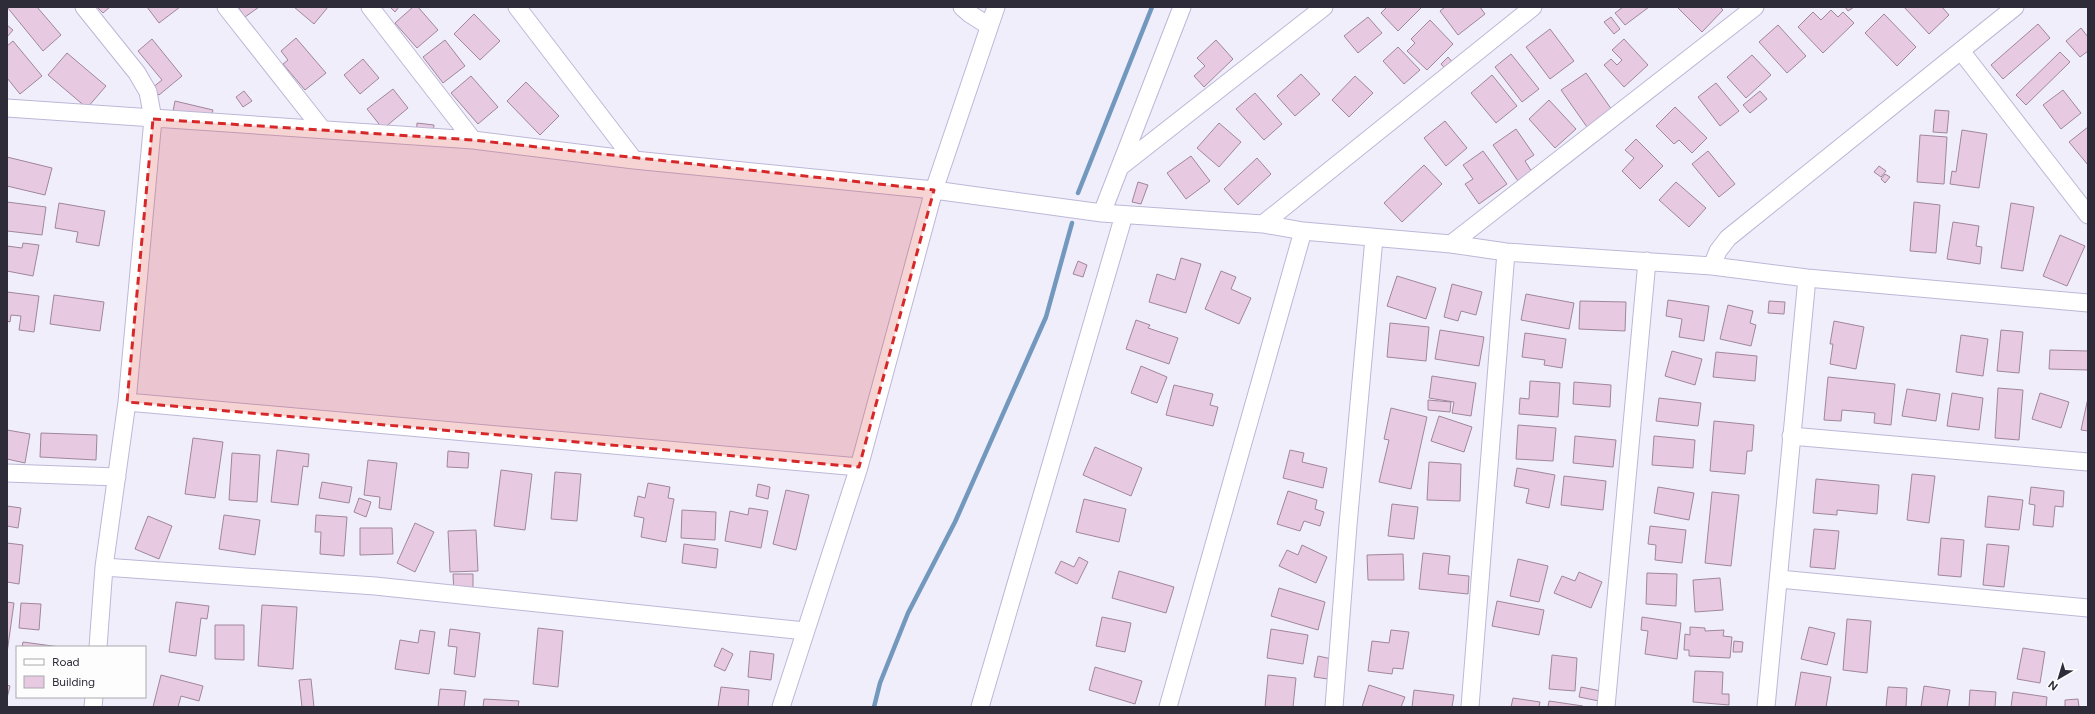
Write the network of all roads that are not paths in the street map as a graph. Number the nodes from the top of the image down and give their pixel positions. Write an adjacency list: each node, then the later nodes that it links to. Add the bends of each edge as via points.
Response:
1 (84, 7): 15 (street, via 137,73 148,92)
2 (226, 7): 16 (street)
3 (370, 7): 19 (street)
4 (517, 7): 20 (street)
5 (962, 7): 12 (street)
6 (996, 7): 12 (street)
7 (1182, 7): 17 (street)
8 (1324, 7): 18 (street)
9 (1533, 7): 26 (street)
10 (1755, 7): 29 (street)
11 (2015, 7): 13 (street)
12 (989, 26): 22 (street)
13 (1961, 51): 25 (street); 32 (street, via 1728,238 1718,251)
14 (7, 108): 15 (street)
15 (153, 120): 16 (street); 35 (street)
16 (322, 129): 19 (street)
17 (1133, 133): 18 (street); 21 (street)
18 (1159, 137): 21 (street)
19 (473, 140): 20 (street)
20 (634, 160): 22 (street)
21 (1120, 167): 23 (street)
22 (934, 190): 23 (street); 38 (street)
23 (1102, 213): 24 (street)
24 (1124, 215): 26 (street); 47 (street)
25 (2088, 215)
26 (1263, 224): 27 (street)
27 (1303, 231): 28 (street); 48 (street)
28 (1374, 238): 29 (street); 49 (street)
29 (1451, 244): 30 (street)
30 (1506, 252): 31 (street); 50 (street)
31 (1647, 261): 32 (street); 51 (street)
32 (1712, 266): 33 (street)
33 (1807, 278): 34 (street); 36 (street)
34 (2088, 303)
35 (127, 402): 38 (street); 40 (street)
36 (1791, 436): 37 (street); 42 (street)
37 (2088, 462)
38 (859, 466): 44 (street)
39 (7, 473): 40 (street)
40 (117, 477): 41 (street)
41 (104, 567): 44 (street, via 375,586); 45 (street)
42 (1779, 579): 43 (street); 52 (street)
43 (2088, 608)
44 (805, 631): 46 (street)
45 (98, 646)
46 (781, 707)
47 (980, 707)
48 (1168, 707)
49 (1334, 707)
50 (1470, 707)
51 (1606, 707)
52 (1766, 707)

